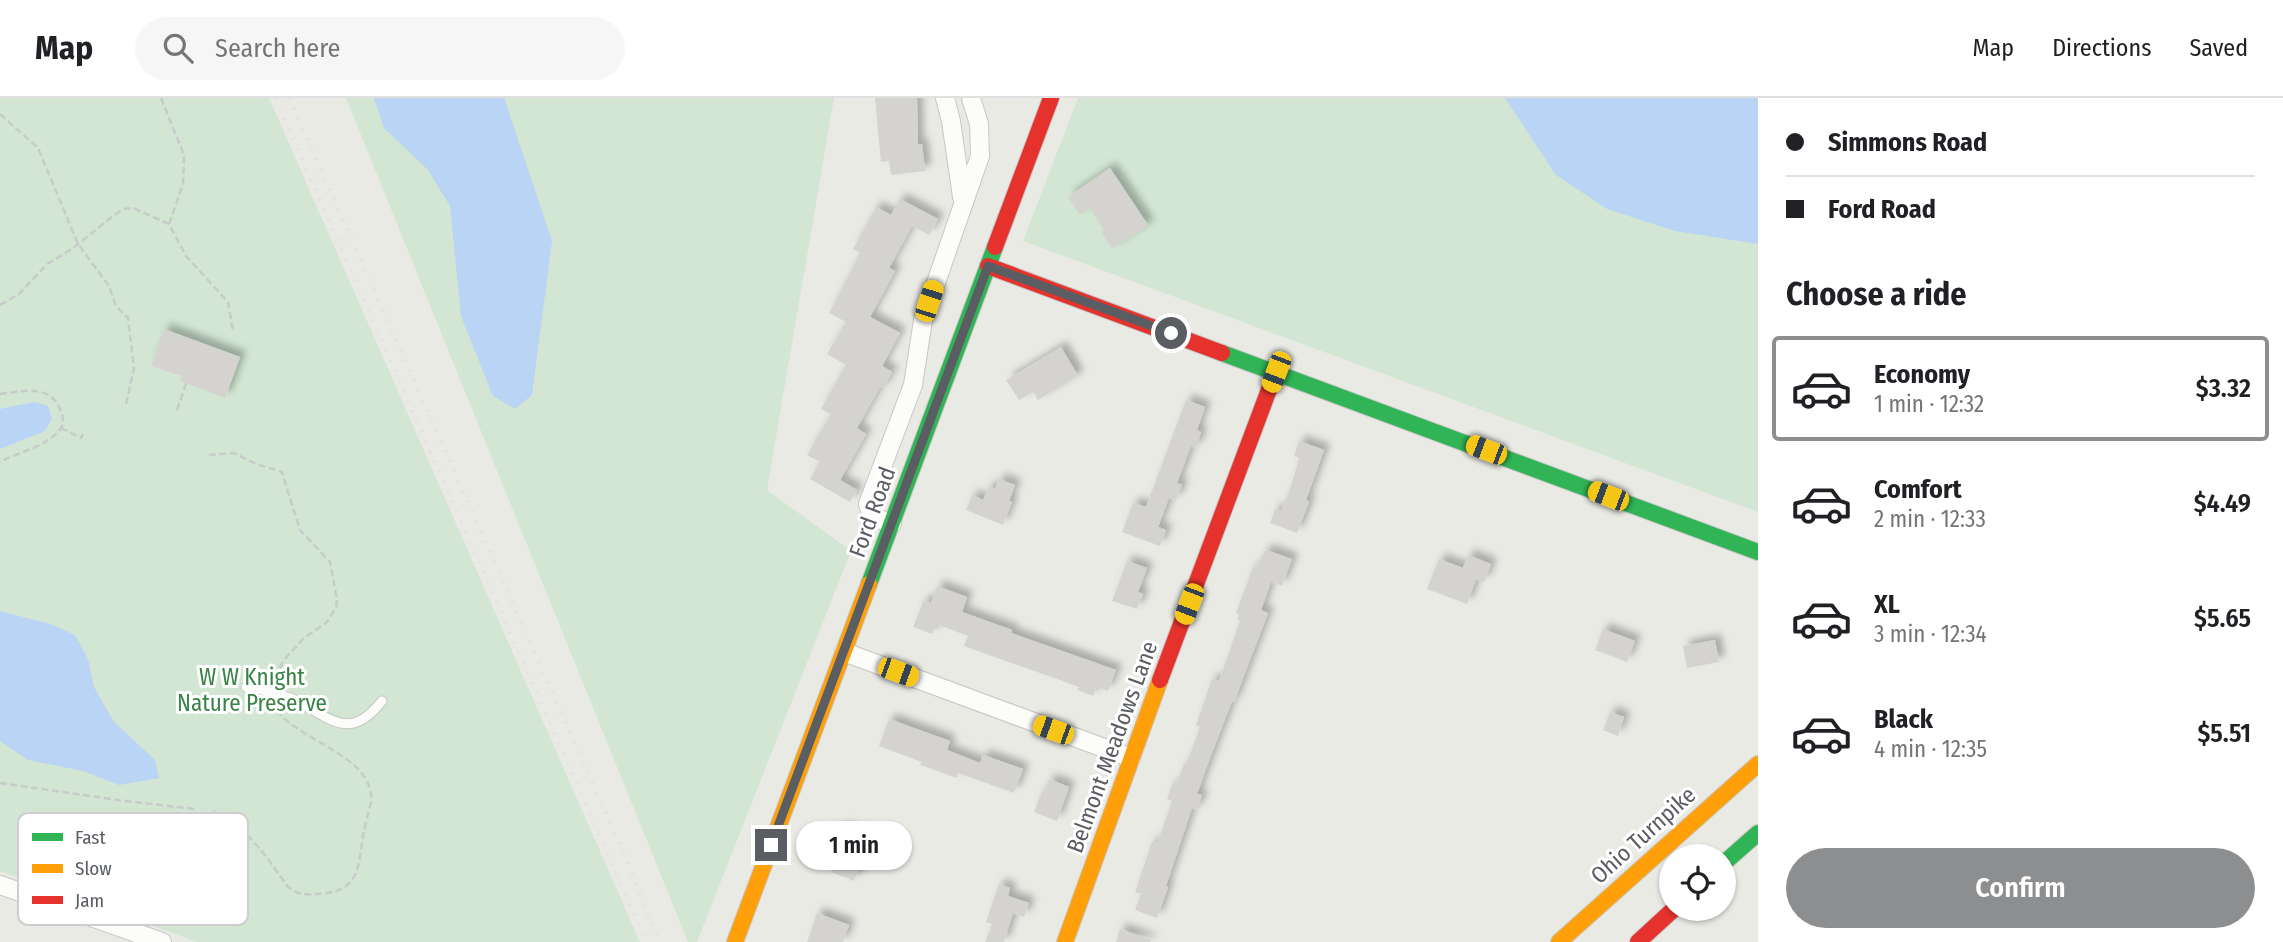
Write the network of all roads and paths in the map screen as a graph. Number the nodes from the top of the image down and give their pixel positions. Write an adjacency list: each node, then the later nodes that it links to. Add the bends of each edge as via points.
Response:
1 (161, 98): 7 (path, via 184,155 183,184)
2 (945, 98): 6 (street)
3 (971, 98): 6 (street, via 979,124 980,156)
4 (1051, 98): 9 (main road, Ford Road)
5 (0, 114): 8 (path, via 38,148)
6 (963, 204): 20 (street, via 923,320 913,385 868,503 875,518)
7 (169, 224): 8 (path, via 141,210 124,209); 11 (path, via 186,256 228,302)
8 (78, 244): 10 (path); 15 (path, via 128,318 134,368)
9 (988, 266): 12 (main road); 20 (main road, Ford Road)
10 (0, 305)
11 (233, 331)
12 (1276, 372): 21 (main road); 25 (main road, Belmont Meadows Lane)
13 (186, 384): 16 (path)
14 (0, 394): 17 (path, via 43,391 58,405)
15 (126, 404)
16 (177, 410)
17 (61, 428): 18 (path, via 81,438); 19 (path, via 52,438)
18 (83, 434)
19 (0, 462)
20 (892, 524): 22 (main road, Ford Road)
21 (1758, 552)
22 (844, 652): 25 (street); 36 (main road, Ford Road)
23 (246, 687): 24 (lane, via 292,699 344,725 366,716)
24 (382, 701)
25 (1131, 758): 37 (main road, Belmont Meadows Lane)
26 (1758, 764): 38 (main road, Ohio Turnpike)
27 (0, 783): 28 (path)
28 (195, 809)
29 (1758, 833): 30 (main road)
30 (1736, 852)
31 (0, 885): 32 (street)
32 (18, 891)
33 (1661, 921): 39 (main road)
34 (114, 925): 35 (street)
35 (162, 942)
36 (735, 942)
37 (1065, 942)
38 (1559, 942)
39 (1638, 942)

